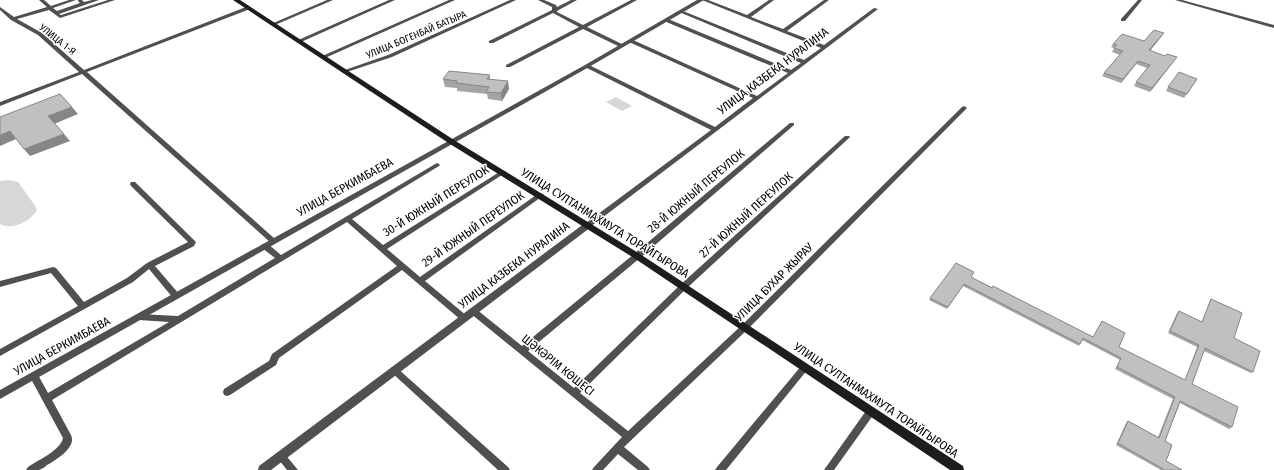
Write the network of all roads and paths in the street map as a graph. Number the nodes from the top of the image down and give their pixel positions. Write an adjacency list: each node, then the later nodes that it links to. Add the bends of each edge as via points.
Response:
1 (41, 0): 21 (street)
2 (74, 0): 21 (street)
3 (78, 0): 19 (street)
4 (97, 0): 19 (street)
5 (113, 0): 26 (street, via 60,17)
6 (331, 0): 31 (street)
7 (393, 0): 35 (street)
8 (453, 0): 40 (street, УЛИЦА БОГЕНБАЙ БАТЫРА)
9 (514, 0): 44 (street, УЛИЦА БОГЕНБАЙ БАТЫРА, via 390,56)
10 (540, 0): 24 (street, via 554,6)
11 (575, 0): 24 (street)
12 (635, 0): 32 (street)
13 (703, 0): 25 (street, УЛИЦА БЕРКИМБАЕВА); 27 (street)
14 (772, 0): 27 (street)
15 (827, 0): 34 (street)
16 (1140, 0): 30 (street)
17 (1177, 0): 33 (street)
18 (239, 1): 22 (main road, УЛИЦА СУЛТАНМАХМУТА ТОРАЙГЫРОВА)
19 (83, 4): 26 (street)
20 (0, 8): 28 (street, УЛИЦА 1-Я)
21 (50, 8): 26 (street); 28 (street)
22 (248, 8): 31 (main road, УЛИЦА СУЛТАНМАХМУТА ТОРАЙГЫРОВА); 45 (street)
23 (876, 8): 39 (street, УЛИЦА КАЗБЕКА НУРАЛИНА)
24 (554, 11): 32 (street); 37 (street)
25 (681, 12): 29 (street, УЛИЦА БЕРКИМБАЕВА); 41 (street)
26 (56, 13)
27 (747, 17): 34 (street)
28 (13, 19): 45 (street, УЛИЦА 1-Я, via 40,34)
29 (666, 20): 36 (street, УЛИЦА БЕРКИМБАЕВА); 46 (street)
30 (1122, 20)
31 (273, 24): 35 (main road, УЛИЦА СУЛТАНМАХМУТА ТОРАЙГЫРОВА)
32 (583, 27): 38 (street); 42 (street)
33 (1274, 27)
34 (783, 31): 39 (street)
35 (299, 41): 40 (main road, УЛИЦА СУЛТАНМАХМУТА ТОРАЙГЫРОВА)
36 (631, 41): 38 (street, УЛИЦА БЕРКИМБАЕВА); 47 (street)
37 (491, 42)
38 (622, 46): 43 (street, УЛИЦА БЕРКИМБАЕВА)
39 (824, 47): 41 (street, УЛИЦА КАЗБЕКА НУРАЛИНА)
40 (323, 57): 44 (main road, УЛИЦА СУЛТАНМАХМУТА ТОРАЙГЫРОВА)
41 (804, 62): 46 (street, УЛИЦА КАЗБЕКА НУРАЛИНА)
42 (508, 66)
43 (587, 66): 51 (street); 53 (street, УЛИЦА БЕРКИМБАЕВА)
44 (345, 71): 53 (main road, УЛИЦА СУЛТАНМАХМУТА ТОРАЙГЫРОВА)
45 (83, 72): 48 (street); 60 (street, УЛИЦА 1-Я)
46 (791, 72): 47 (street, УЛИЦА КАЗБЕКА НУРАЛИНА)
47 (757, 98): 51 (street, УЛИЦА КАЗБЕКА НУРАЛИНА)
48 (0, 104)
49 (964, 108): 75 (street, УЛИЦА БУХАР ЖЫРАУ)
50 (792, 124): 62 (street, 28-Й ЮЖНЫЙ ПЕРЕУЛОК)
51 (715, 129): 59 (street, УЛИЦА КАЗБЕКА НУРАЛИНА)
52 (847, 137): 68 (street, 27-Й ЮЖНЫЙ ПЕРЕУЛОК)
53 (452, 142): 55 (main road, УЛИЦА СУЛТАНМАХМУТА ТОРАЙГЫРОВА); 60 (street, УЛИЦА БЕРКИМБАЕВА)
54 (438, 165): 58 (street)
55 (503, 172): 57 (main road, УЛИЦА СУЛТАНМАХМУТА ТОРАЙГЫРОВА); 61 (street, 30-Й ЮЖНЫЙ ПЕРЕУЛОК)
56 (133, 184): 64 (street, via 192,242)
57 (540, 195): 59 (main road, УЛИЦА СУЛТАНМАХМУТА ТОРАЙГЫРОВА); 66 (street, 29-Й ЮЖНЫЙ ПЕРЕУЛОК)
58 (347, 219): 61 (street); 63 (street)
59 (588, 225): 62 (main road, УЛИЦА СУЛТАНМАХМУТА ТОРАЙГЫРОВА); 71 (street, УЛИЦА КАЗБЕКА НУРАЛИНА)
60 (269, 244): 63 (street, УЛИЦА 1-Я); 69 (street, УЛИЦА БЕРКИМБАЕВА)
61 (382, 249): 65 (street)
62 (637, 256): 68 (main road, УЛИЦА СУЛТАНМАХМУТА ТОРАЙГЫРОВА); 76 (street, 28-Й ЮЖНЫЙ ПЕРЕУЛОК)
63 (281, 259): 74 (street)
64 (150, 266): 69 (street); 70 (street)
65 (402, 266): 66 (street); 81 (street, via 275,356 272,363)
66 (419, 281): 73 (street)
67 (0, 284): 70 (street, via 53,270)
68 (683, 286): 75 (main road, УЛИЦА СУЛТАНМАХМУТА ТОРАЙГЫРОВА); 82 (street, 27-Й ЮЖНЫЙ ПЕРЕУЛОК)
69 (176, 296): 72 (street, УЛИЦА БЕРКИМБАЕВА)
70 (83, 307): 77 (street)
71 (473, 311): 73 (street, УЛИЦА КАЗБЕКА НУРАЛИНА); 76 (street, ШӘКӘРІМ КӨШЕСІ)
72 (139, 317): 74 (street); 80 (street, УЛИЦА БЕРКИМБАЕВА)
73 (464, 318): 79 (street, УЛИЦА КАЗБЕКА НУРАЛИНА)
74 (180, 319): 84 (street)
75 (745, 327): 78 (main road, УЛИЦА СУЛТАНМАХМУТА ТОРАЙГЫРОВА); 86 (street, УЛИЦА БУХАР ЖЫРАУ)
76 (522, 351): 82 (street, ШӘКӘРІМ КӨШЕСІ)
77 (0, 352)
78 (805, 367): 85 (main road, УЛИЦА СУЛТАНМАХМУТА ТОРАЙГЫРОВА); 96 (street)
79 (394, 370): 88 (street, УЛИЦА КАЗБЕКА НУРАЛИНА); 93 (street)
80 (34, 376): 83 (street, УЛИЦА БЕРКИМБАЕВА); 84 (street)
81 (227, 392)
82 (574, 393): 86 (street, ШӘКӘРІМ КӨШЕСІ)
83 (0, 395)
84 (46, 399): 90 (street, via 68,442 64,449)
85 (871, 411): 89 (main road, УЛИЦА СУЛТАНМАХМУТА ТОРАЙГЫРОВА); 97 (street)
86 (628, 437): 87 (street, УЛИЦА БУХАР ЖЫРАУ)
87 (618, 448): 94 (street, УЛИЦА БУХАР ЖЫРАУ); 95 (street)
88 (281, 456): 91 (street, УЛИЦА КАЗБЕКА НУРАЛИНА); 92 (street)
89 (952, 468)
90 (31, 470)
91 (263, 470)
92 (293, 470)
93 (504, 470)
94 (597, 470)
95 (645, 470)
96 (720, 470)
97 (829, 470)

